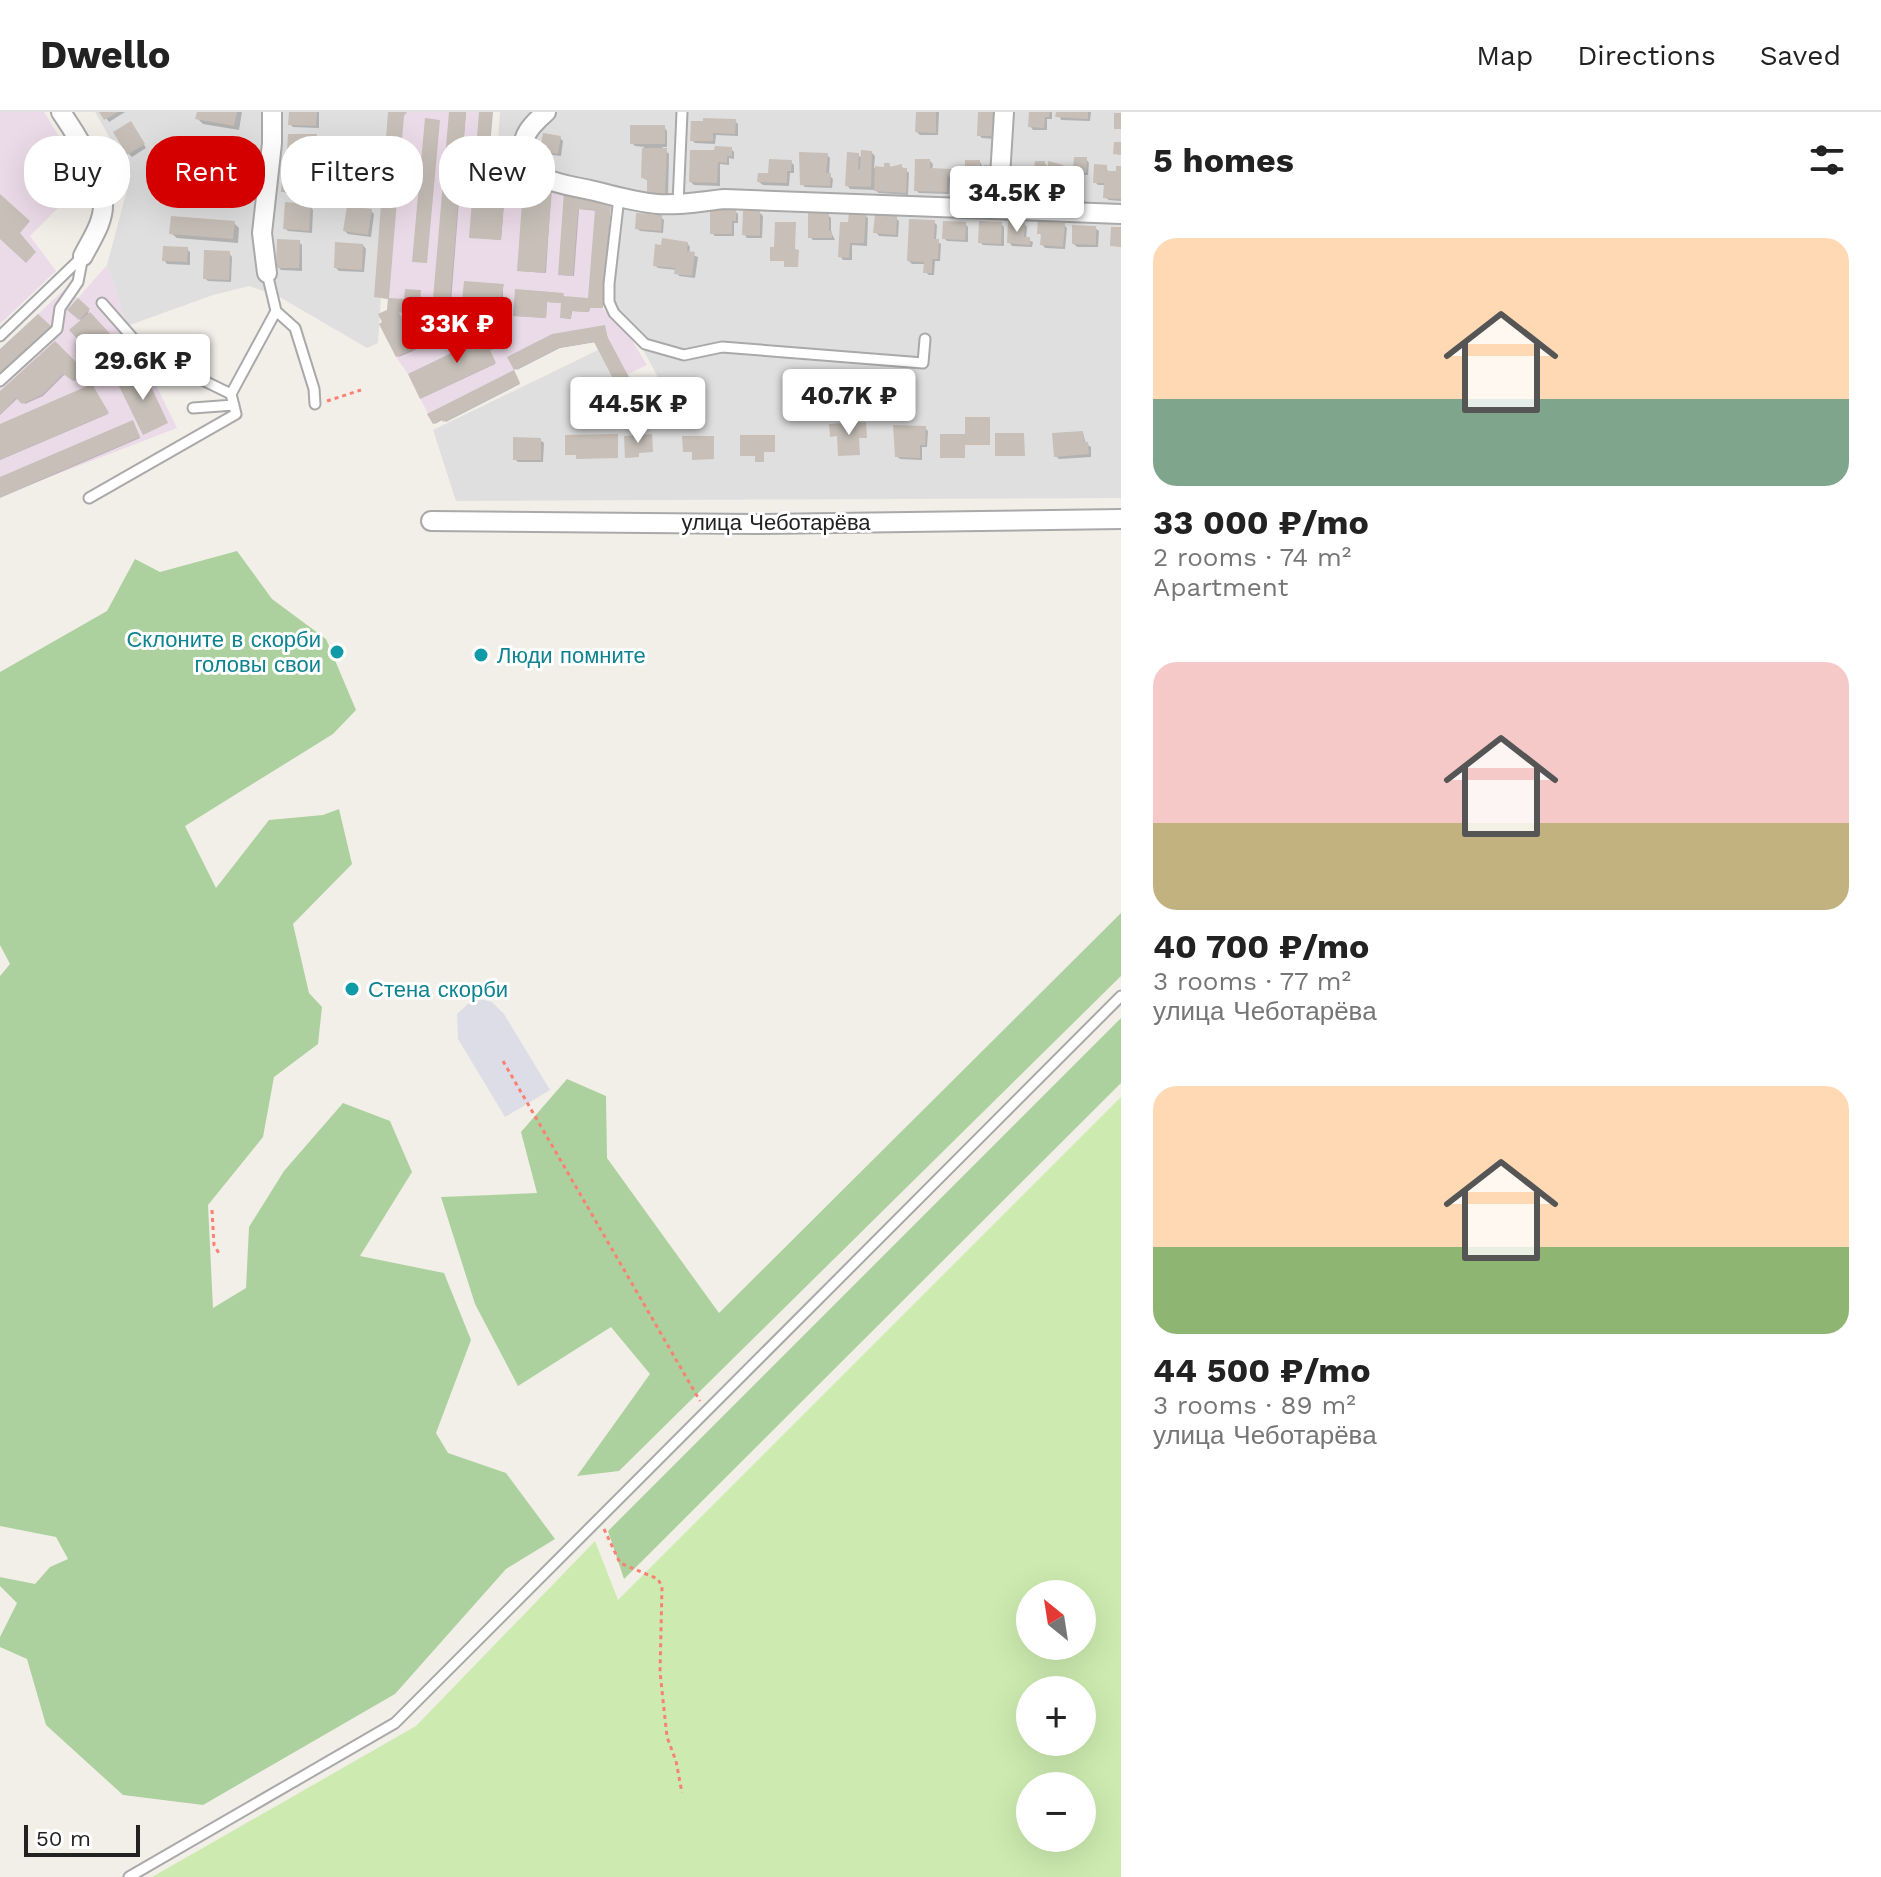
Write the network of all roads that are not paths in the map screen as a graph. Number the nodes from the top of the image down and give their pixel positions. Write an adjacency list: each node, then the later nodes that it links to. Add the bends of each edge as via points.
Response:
1 (61, 112): 10 (street, via 100,185 104,204)
2 (272, 112): 11 (street, via 262,233)
3 (546, 112): 6 (street, via 529,127 523,147 527,166 555,182)
4 (682, 112): 7 (lane)
5 (1004, 112): 8 (street)
6 (619, 197): 7 (street); 15 (lane, via 609,302 645,344 684,355 722,347 923,363)
7 (678, 204): 8 (street, via 725,199)
8 (998, 209): 9 (street)
9 (1121, 214)
10 (83, 256): 14 (lane); 16 (lane, via 78,282 60,308 57,329)
11 (267, 273): 13 (lane)
12 (102, 303): 17 (lane, via 145,352)
13 (276, 311): 17 (lane); 18 (lane, via 295,328)
14 (0, 336)
15 (925, 339)
16 (0, 381)
17 (231, 394): 19 (lane)
18 (315, 404)
19 (234, 405): 20 (lane); 21 (lane, via 236,414)
20 (193, 408)
21 (89, 498)
22 (1121, 519): 23 (street, улица Чеботарёва)
23 (431, 521)
24 (1121, 996): 25 (lane, via 395,1723)
25 (129, 1877)

